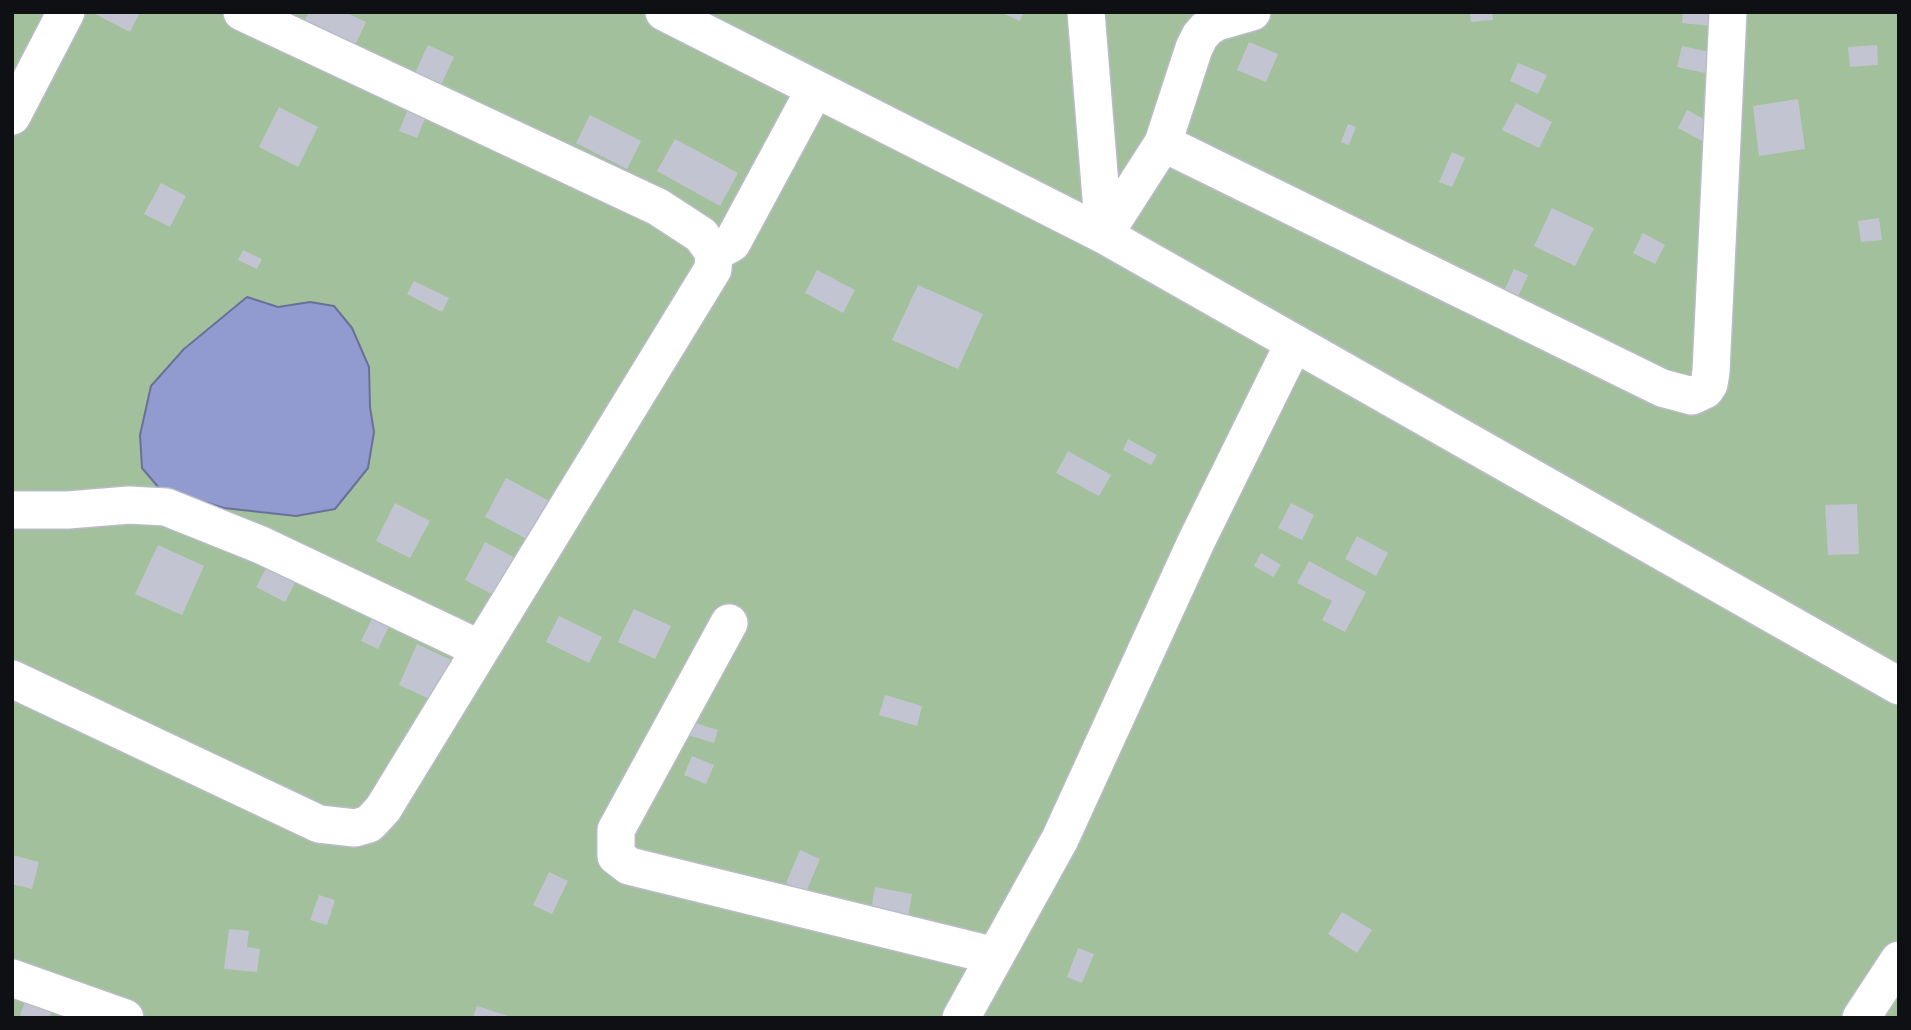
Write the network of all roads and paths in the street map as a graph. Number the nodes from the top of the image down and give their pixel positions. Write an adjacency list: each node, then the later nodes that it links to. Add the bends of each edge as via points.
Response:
1 (66, 12): 8 (street)
2 (243, 12): 11 (street, via 658,207 701,235)
3 (664, 12): 7 (street)
4 (1086, 12): 10 (street)
5 (1252, 12): 9 (street, via 1217,22 1200,36)
6 (1728, 12): 9 (street, via 1711,372 1705,390 1692,396 1662,387)
7 (816, 89): 10 (street); 11 (street, via 732,243)
8 (12, 116)
9 (1163, 143): 10 (street)
10 (1104, 235): 12 (street)
11 (714, 253): 15 (street, via 713,269)
12 (1294, 343): 17 (street); 18 (street, via 1190,554 1060,839)
13 (12, 510): 15 (street, via 166,507 261,545)
14 (729, 623): 18 (street, via 615,830 616,856 629,866)
15 (480, 649): 16 (street, via 383,808 369,824 355,828 319,824)
16 (12, 679)
17 (1899, 686)
18 (995, 956): 22 (street)
19 (1899, 960): 23 (street)
20 (12, 978): 21 (street)
21 (125, 1018)
22 (961, 1018)
23 (1861, 1018)

